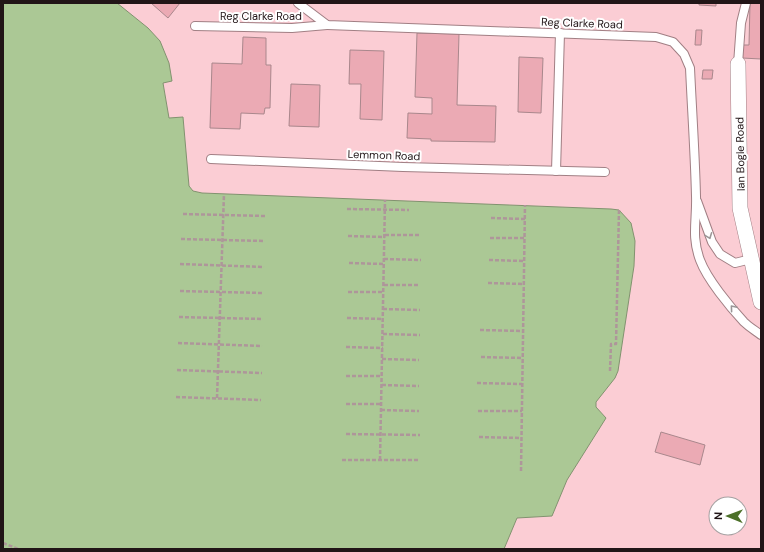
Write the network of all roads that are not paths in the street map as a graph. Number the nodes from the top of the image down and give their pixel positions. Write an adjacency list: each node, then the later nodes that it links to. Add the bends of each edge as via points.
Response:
1 (298, 3): 3 (lane, Reg Clarke Road)
2 (746, 3): 6 (lane, Ian Bogle Road)
3 (327, 25): 4 (lane, Reg Clarke Road, via 292,28); 5 (lane, Reg Clarke Road)
4 (195, 26)
5 (560, 33): 8 (lane); 10 (lane, Reg Clarke Road, via 656,37 672,42 684,54 690,68)
6 (738, 64): 11 (street, Ian Bogle Road, via 740,208)
7 (211, 159): 8 (lane, Lemmon Road)
8 (556, 171): 9 (lane, Lemmon Road)
9 (605, 172)
10 (696, 199): 11 (lane, one-way to 11, via 712,242 720,254 734,263); 13 (lane, one-way to 10, via 745,322 724,297 700,260 694,225)
11 (751, 259): 12 (street, Ian Bogle Road)
12 (761, 302)
13 (761, 335)

